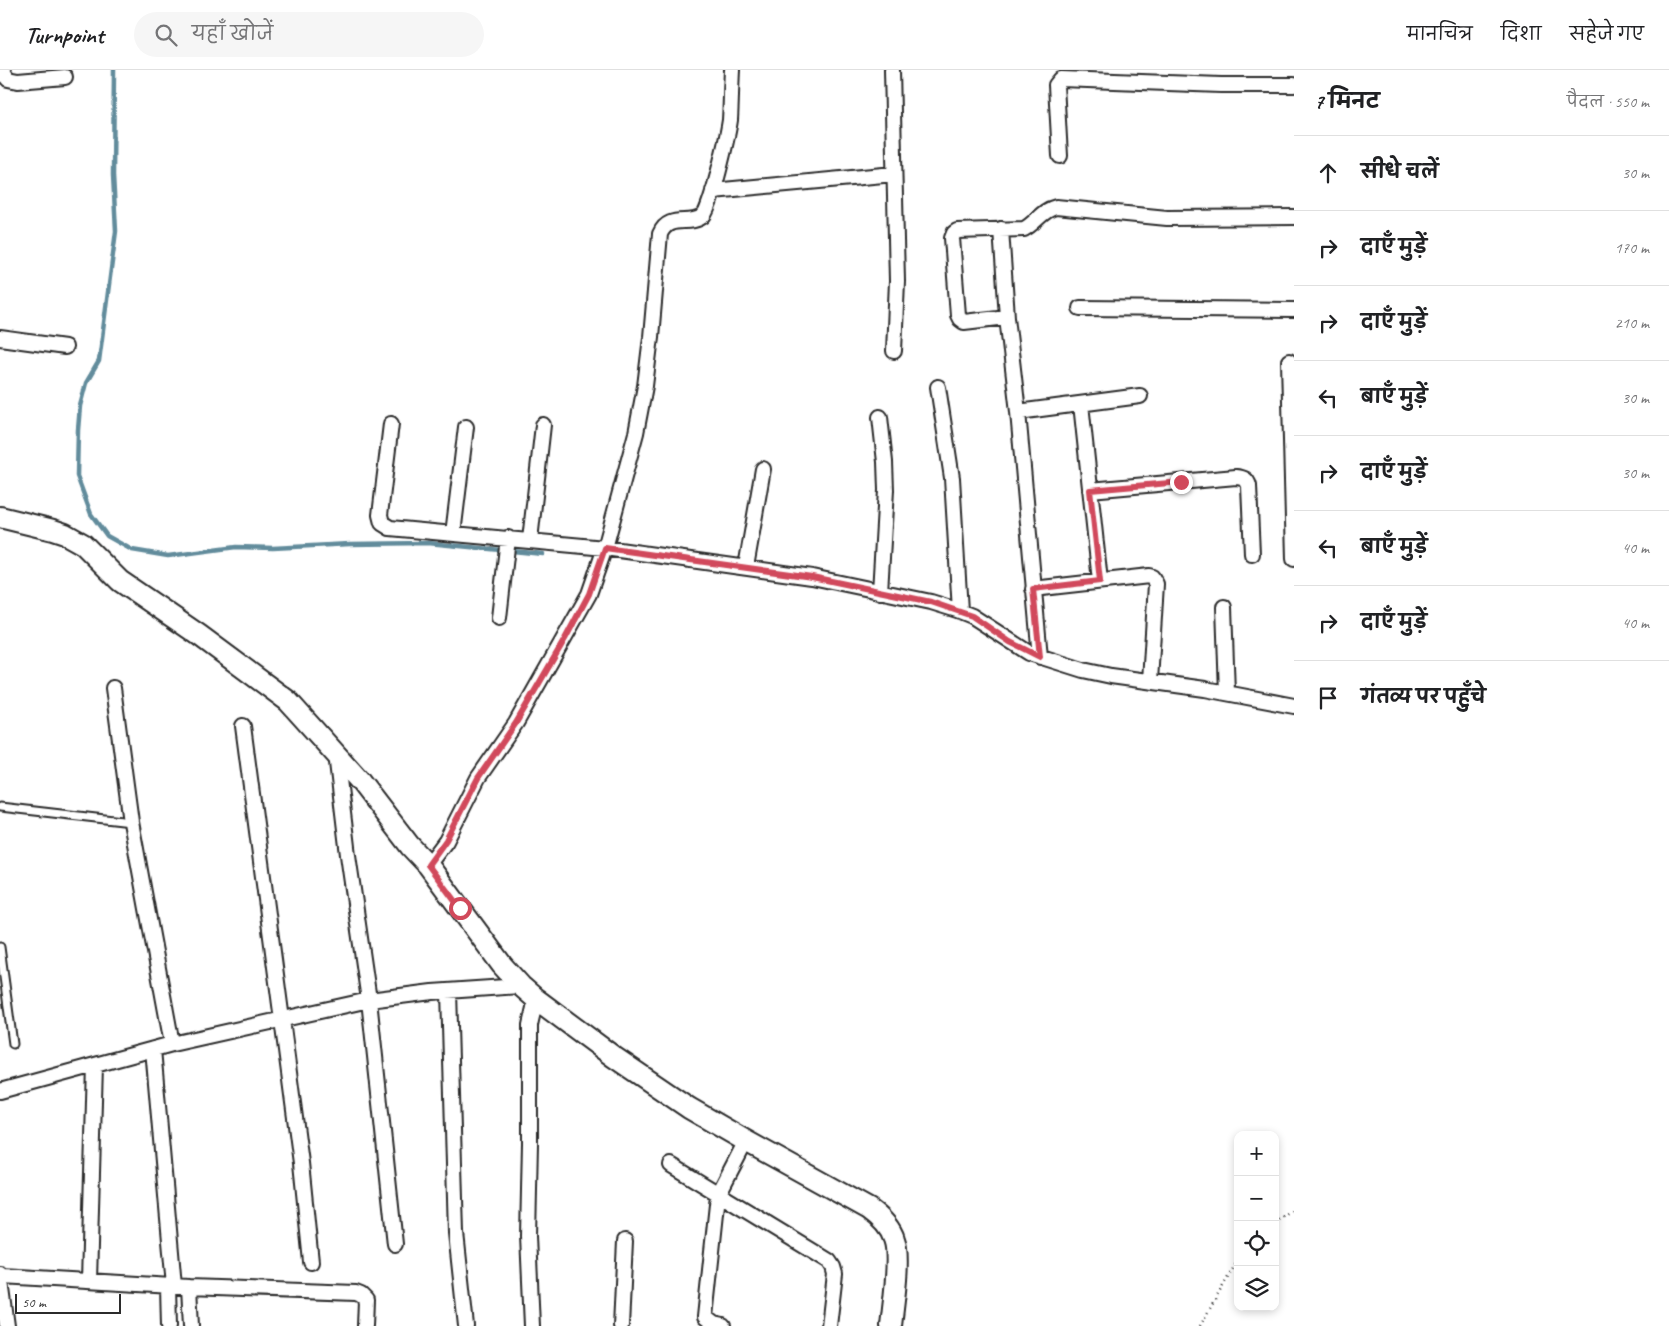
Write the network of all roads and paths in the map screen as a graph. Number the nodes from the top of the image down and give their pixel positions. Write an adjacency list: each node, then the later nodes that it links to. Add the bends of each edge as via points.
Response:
1 (2, 70): 5 (street, via 8,79 18,82)
2 (732, 70): 9 (street, via 729,127)
3 (892, 70): 8 (street)
4 (1057, 75): 6 (street, via 1065,78); 7 (street)
5 (65, 77)
6 (1294, 86)
7 (1060, 156)
8 (894, 174): 9 (street); 17 (street, via 897,281)
9 (713, 191): 33 (street, via 703,216 672,222 662,228 660,234 645,386 636,433)
10 (1294, 217): 11 (street, via 1167,218 1056,207 1050,208 1024,229)
11 (1001, 229): 14 (street); 14 (street, via 960,230 952,238 960,320)
12 (1080, 308): 13 (street)
13 (1294, 310)
14 (1007, 317): 22 (street)
15 (0, 338): 16 (street)
16 (65, 347)
17 (894, 351)
18 (1289, 361): 35 (street)
19 (938, 387): 41 (street, via 952,478)
20 (1140, 396): 21 (street)
21 (1081, 404): 22 (street); 28 (street)
22 (1018, 412): 38 (street)
23 (880, 417): 39 (street, via 886,490)
24 (391, 424): 30 (street, via 380,515 382,523 390,528)
25 (543, 425): 31 (street)
26 (466, 427): 30 (street)
27 (763, 469): 36 (street)
28 (1090, 490): 34 (street, via 1246,479); 37 (street)
29 (0, 517): 49 (street, via 53,530 83,544 120,581 288,701)
30 (453, 534): 32 (street)
31 (530, 540): 32 (street); 33 (street)
32 (507, 546): 42 (street)
33 (605, 548): 36 (street); 52 (street, via 589,594 565,639)
34 (1252, 554)
35 (1294, 559)
36 (746, 567): 39 (street)
37 (1100, 581): 38 (street); 44 (street, via 1149,576 1154,580)
38 (1033, 589): 43 (street)
39 (880, 592): 41 (street)
40 (1224, 607): 46 (street)
41 (960, 611): 43 (street)
42 (499, 618)
43 (1040, 657): 44 (street, via 1083,670)
44 (1150, 681): 46 (street)
45 (113, 688): 51 (street)
46 (1227, 693): 47 (street)
47 (1294, 706)
48 (243, 726): 57 (street)
49 (336, 753): 52 (street); 56 (street)
50 (0, 807): 51 (lane)
51 (130, 822): 59 (street)
52 (428, 865): 55 (street, via 502,965)
53 (0, 948): 58 (lane)
54 (449, 991): 55 (street); 56 (street); 80 (street, via 456,1234)
55 (529, 993): 63 (street, via 640,1076); 81 (street, via 528,1236)
56 (369, 1000): 57 (street); 69 (street)
57 (283, 1020): 59 (street); 70 (street)
58 (13, 1044)
59 (172, 1044): 60 (street)
60 (153, 1049): 61 (street); 74 (street)
61 (95, 1065): 62 (street); 73 (street)
62 (0, 1091)
63 (746, 1141): 65 (street); 85 (street, via 869,1209 881,1219 895,1240 896,1283)
64 (671, 1165): 65 (street)
65 (718, 1195): 83 (street, via 705,1317); 84 (street, via 834,1266)
66 (1294, 1210): 67 (path)
67 (1278, 1221)
68 (625, 1241): 82 (street)
69 (395, 1244)
70 (311, 1262)
71 (1235, 1266): 86 (path)
72 (1, 1275): 73 (street); 76 (street)
73 (89, 1281): 74 (street)
74 (171, 1286): 75 (street); 77 (street)
75 (189, 1287): 78 (street); 79 (street, via 356,1293 366,1300)
76 (7, 1326)
77 (169, 1326)
78 (192, 1326)
79 (365, 1326)
80 (466, 1326)
81 (532, 1326)
82 (621, 1326)
83 (723, 1326)
84 (829, 1326)
85 (891, 1326)
86 (1200, 1326)

